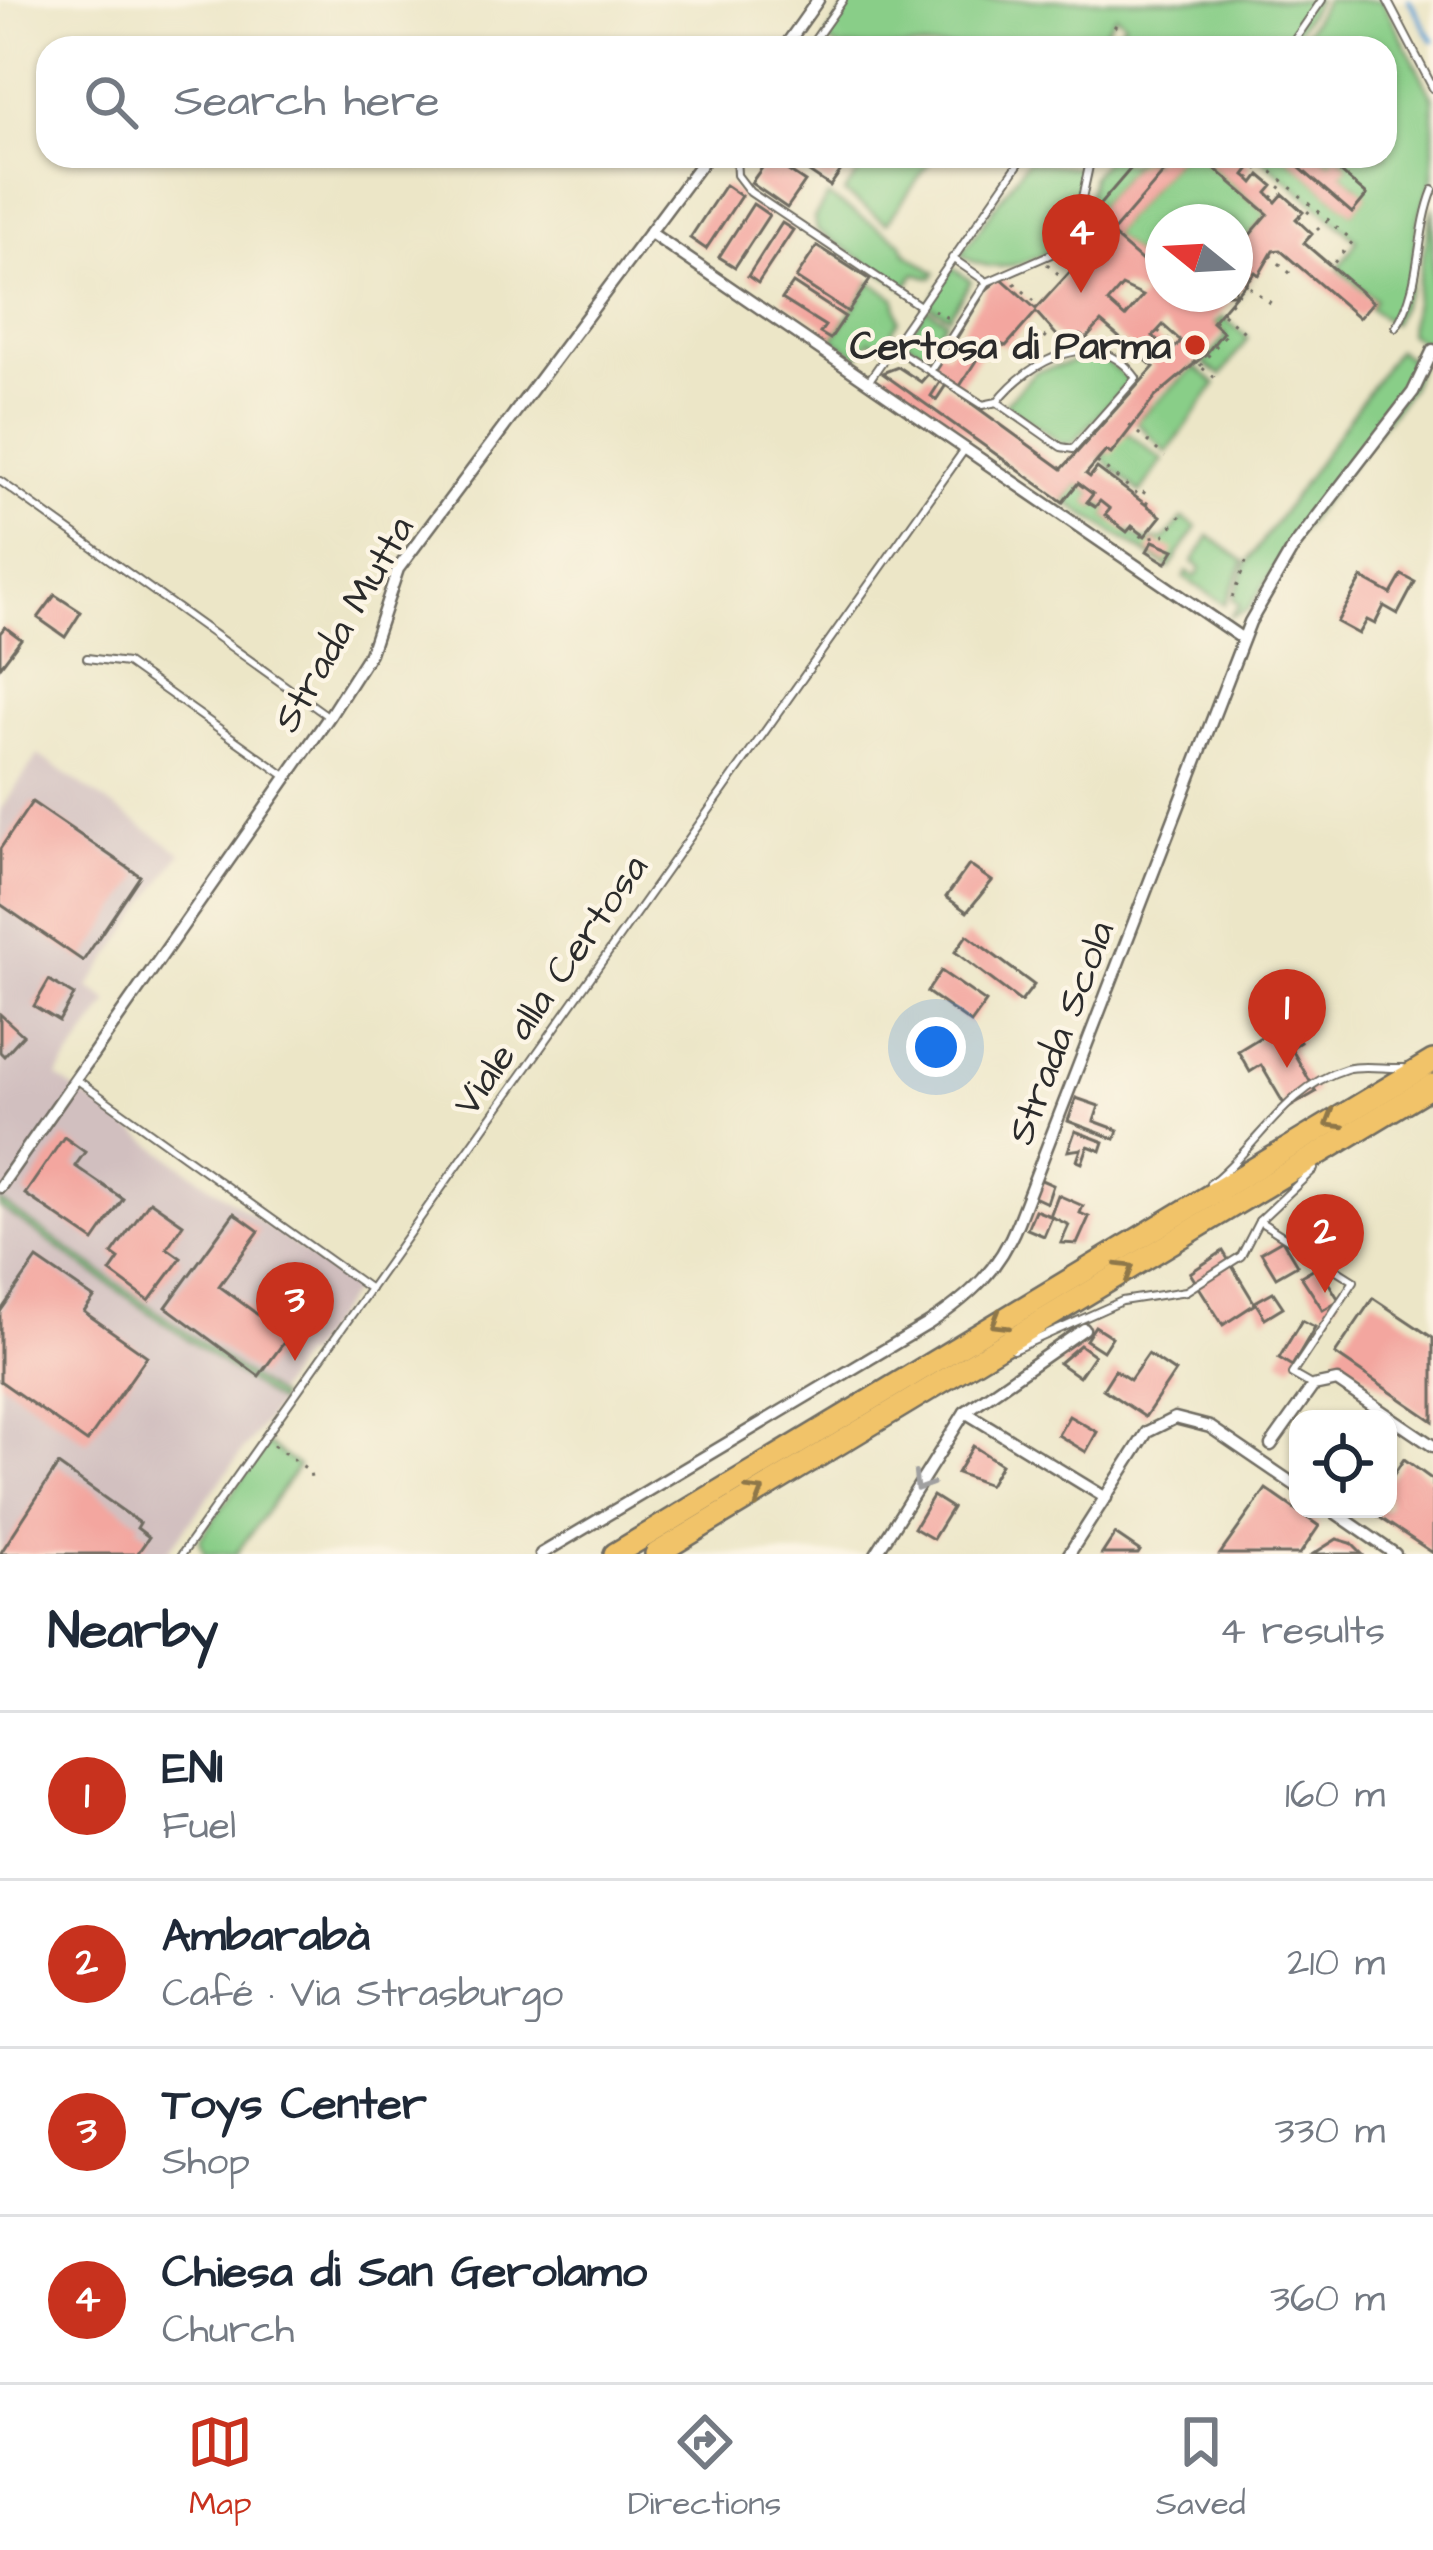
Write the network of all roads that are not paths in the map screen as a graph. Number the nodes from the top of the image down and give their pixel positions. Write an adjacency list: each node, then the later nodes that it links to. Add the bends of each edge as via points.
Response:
1 (818, 0): 5 (street)
2 (843, 0): 6 (lane)
3 (1322, 0): 7 (lane)
4 (1388, 0): 8 (lane)
5 (792, 36)
6 (818, 36)
7 (1297, 36)
8 (1433, 88)
9 (699, 168): 14 (street, Strada Mutta)
10 (737, 168): 17 (lane, via 750,192)
11 (1016, 168): 15 (lane)
12 (1089, 168): 16 (lane, via 1074,240)
13 (1433, 190): 18 (lane, via 1415,287)
14 (652, 234): 24 (street); 30 (street, Strada Mutta, via 398,569 370,653)
15 (952, 258): 16 (lane); 17 (lane)
16 (987, 282): 21 (lane)
17 (921, 304): 19 (lane)
18 (1396, 327)
19 (892, 346): 23 (lane); 24 (lane)
20 (1433, 350): 28 (street, Strada Scola, via 1408,400 1284,561)
21 (942, 352)
22 (936, 362): 23 (lane)
23 (930, 370): 25 (lane, via 979,404)
24 (868, 382): 26 (street)
25 (997, 402): 25 (lane, via 1031,361 1101,350 1136,378 1072,449)
26 (965, 449): 28 (street); 39 (lane, Viale alla Certosa)
27 (0, 481): 30 (lane)
28 (1243, 639): 52 (street, Strada Scola, via 1013,1235 990,1275 914,1333)
29 (87, 658): 31 (lane, via 127,663)
30 (328, 717): 31 (street, Strada Mutta)
31 (287, 777): 33 (street, Strada Mutta)
32 (1433, 1057): 38 (highway, one-way to 38); 38 (lane, via 1402,1069 1347,1068 1272,1114 1244,1158)
33 (76, 1079): 36 (street, Strada Mutta); 39 (lane)
34 (1433, 1085): 35 (highway)
35 (1409, 1100): 37 (lane, via 1297,1181); 41 (highway, one-way to 35)
36 (0, 1187)
37 (1259, 1221): 41 (lane, via 1241,1256 1186,1292 1122,1301); 42 (lane, via 1354,1281 1292,1374)
38 (1127, 1245): 53 (highway, one-way to 53)
39 (370, 1289): 51 (lane, Viale alla Certosa)
40 (1084, 1330): 43 (street)
41 (941, 1382): 54 (highway, one-way to 41)
42 (1313, 1387): 44 (street); 45 (street, via 1337,1381)
43 (965, 1412): 49 (street); 55 (street, one-way to 55)
44 (1271, 1445): 46 (street); 47 (street)
45 (1433, 1446)
46 (1242, 1449): 47 (street); 49 (street, via 1195,1420 1161,1423)
47 (1274, 1471): 48 (street)
48 (1289, 1481)
49 (1106, 1498): 56 (street)
50 (1343, 1518): 57 (street)
51 (182, 1554)
52 (542, 1554)
53 (615, 1554)
54 (656, 1554)
55 (876, 1554)
56 (1069, 1554)
57 (1395, 1554)

